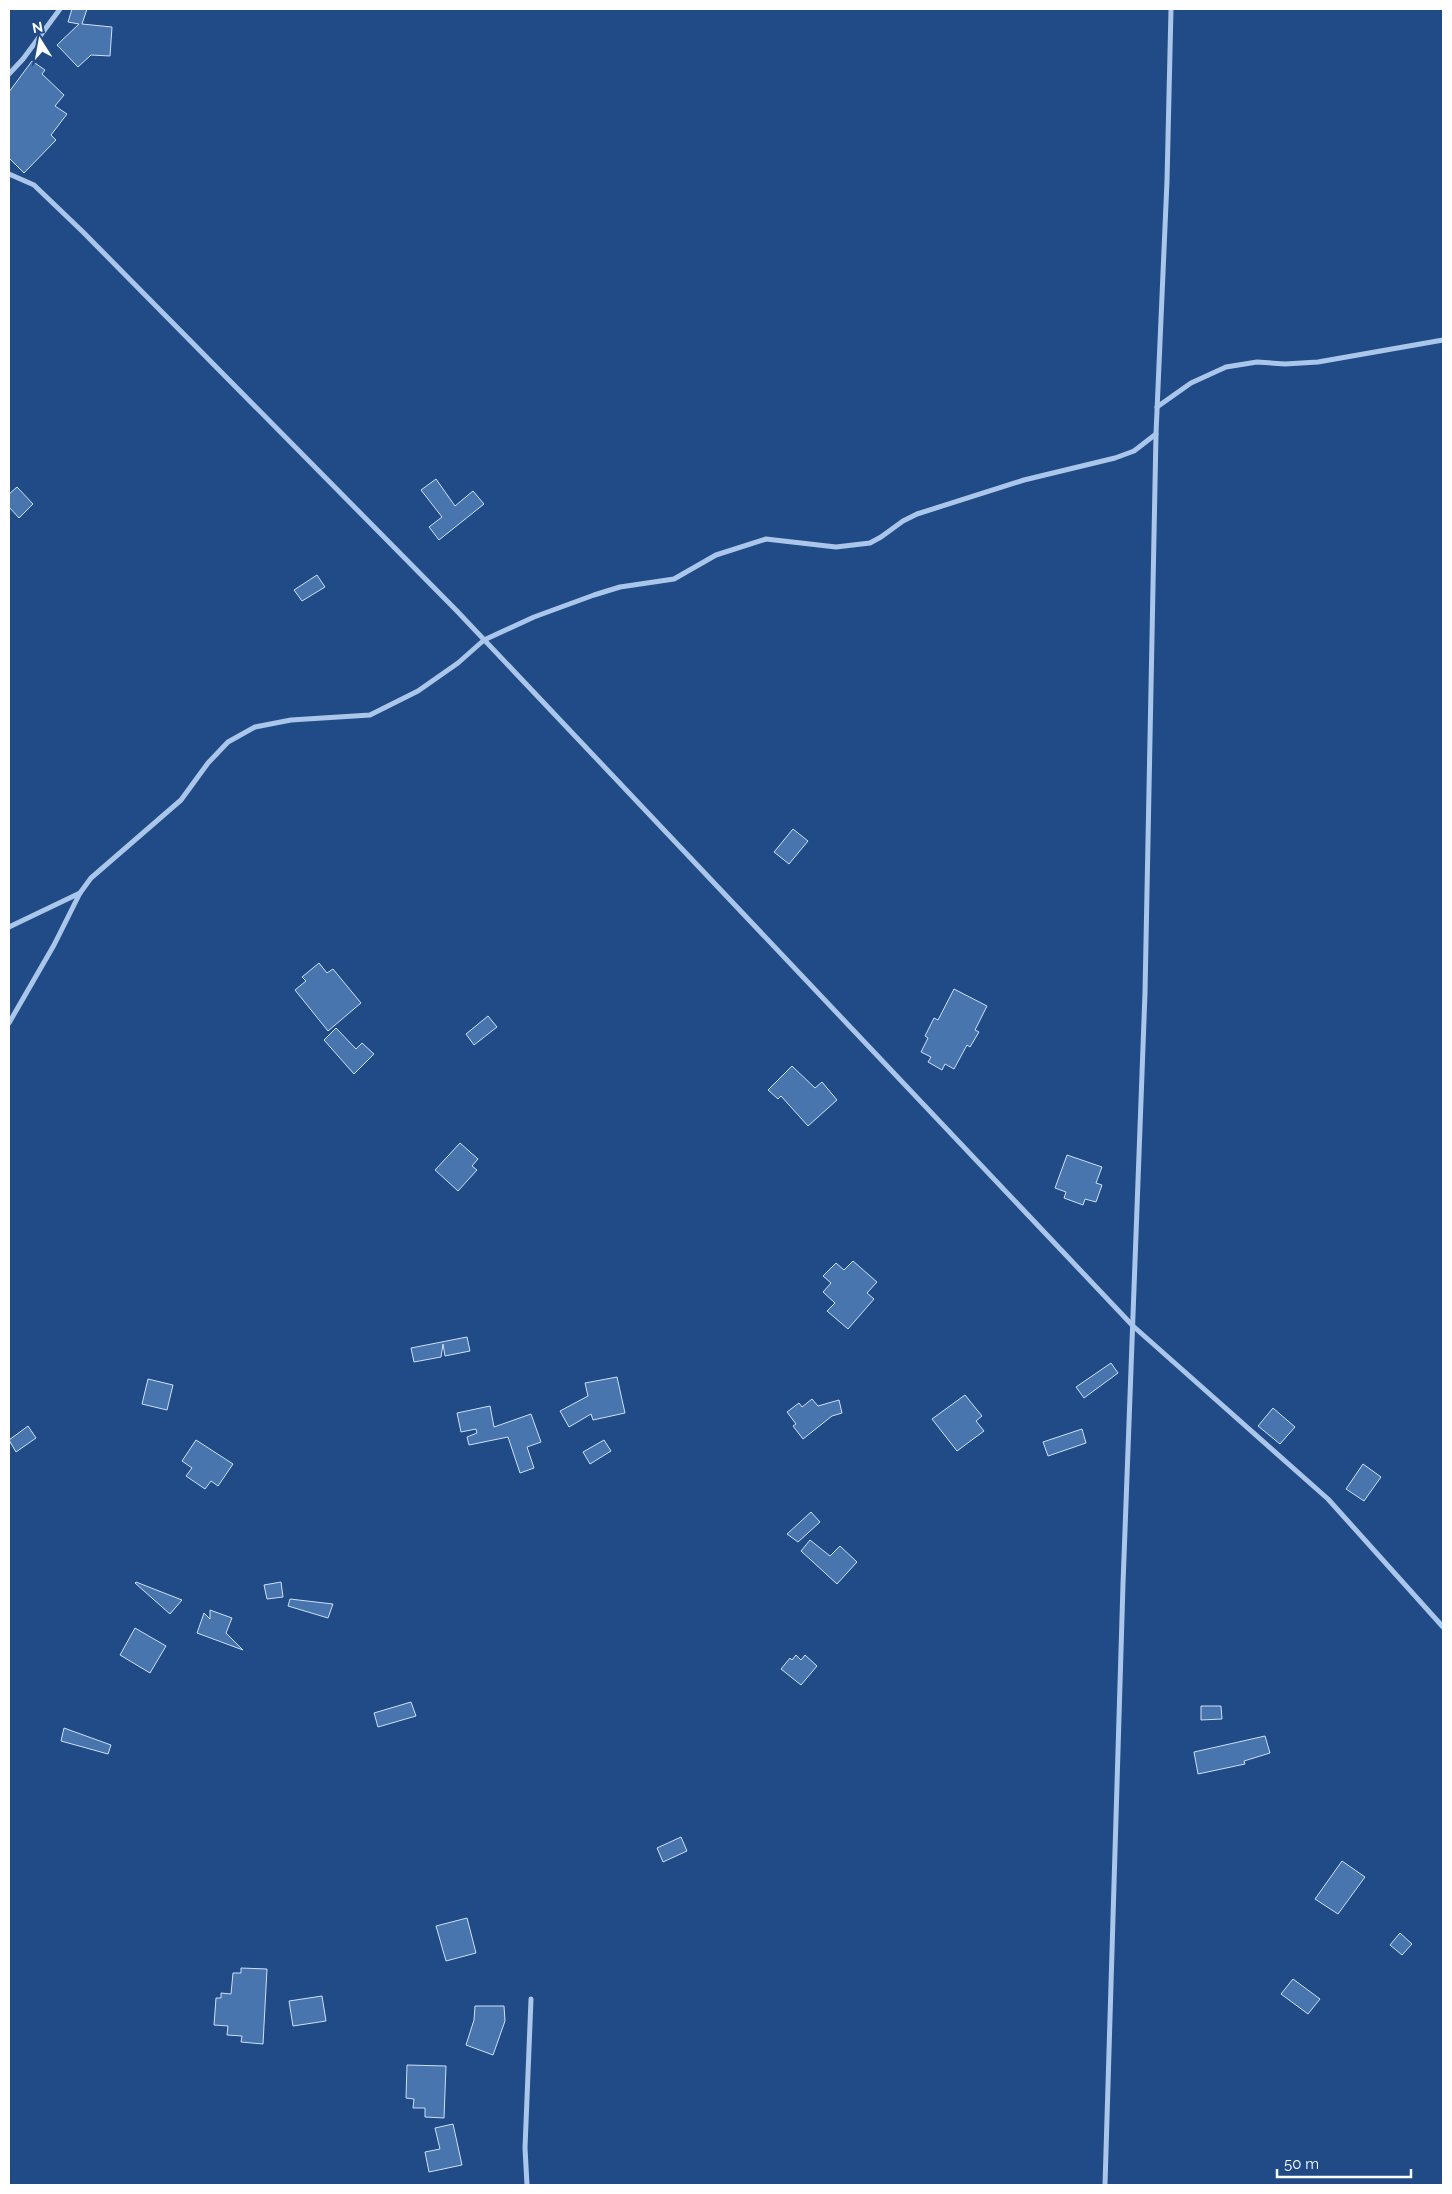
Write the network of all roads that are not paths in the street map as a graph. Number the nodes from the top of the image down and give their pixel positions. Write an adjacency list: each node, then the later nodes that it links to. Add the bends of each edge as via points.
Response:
1 (60, 9): 3 (street)
2 (1171, 9): 6 (street)
3 (9, 74)
4 (9, 174): 8 (street, via 34,185 83,232)
5 (1443, 340): 6 (street, via 1318,362 1257,362 1226,367 1191,383)
6 (1157, 407): 7 (street)
7 (1156, 434): 8 (street, via 1134,451 1115,458 1024,480 917,514 870,543 836,547 766,539 750,543 716,555 674,579 620,587 594,595); 12 (street, via 1146,993)
8 (484, 640): 9 (street, via 418,691 370,715 291,720 255,727 228,742 181,800 91,878); 12 (street)
9 (80, 893): 10 (street); 11 (street)
10 (9, 927)
11 (9, 1023)
12 (1133, 1326): 13 (street, via 1328,1499); 16 (street)
13 (1443, 1627)
14 (532, 1999): 15 (street, via 525,2148)
15 (527, 2185)
16 (1104, 2185)

